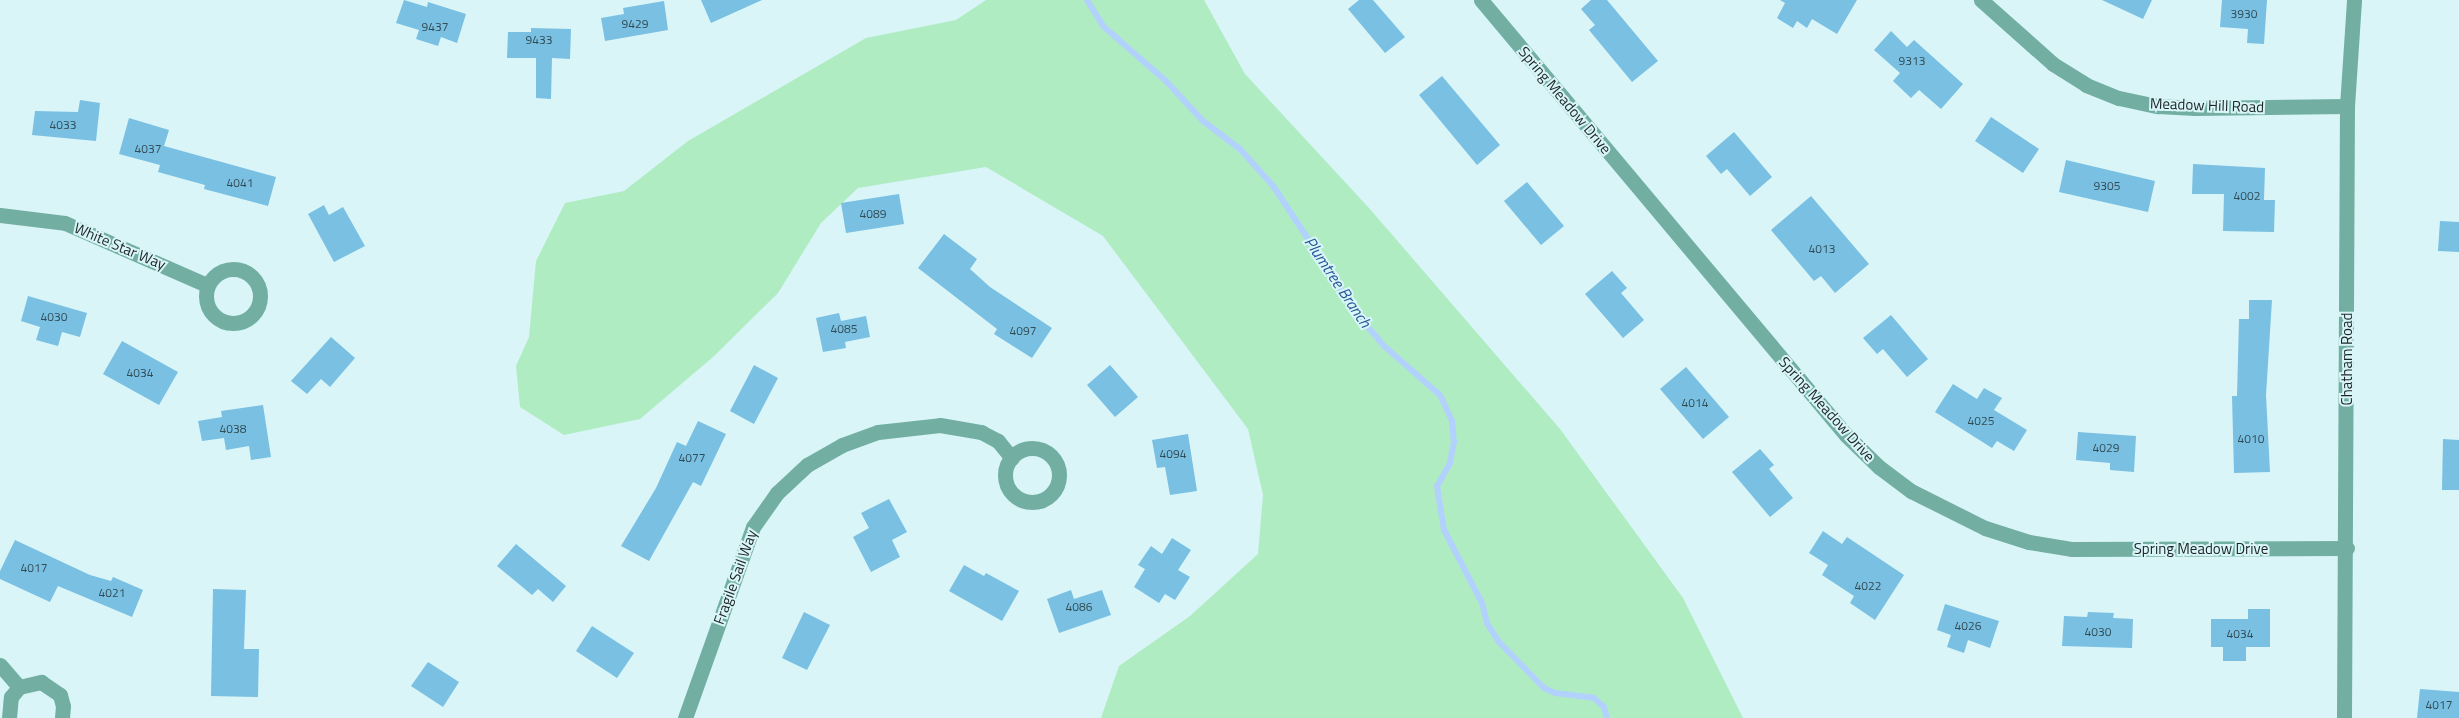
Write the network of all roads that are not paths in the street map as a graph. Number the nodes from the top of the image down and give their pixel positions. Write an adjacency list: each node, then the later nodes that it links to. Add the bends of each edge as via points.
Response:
1 (1480, 0): 8 (street, Spring Meadow Drive, via 1846,434 1879,467 1910,491 1985,528 2029,542 2072,549)
2 (1981, 0): 4 (street, Meadow Hill Road, via 2053,64 2086,85 2120,98 2158,106 2195,108)
3 (2354, 0): 4 (street, Chatham Road)
4 (2347, 106): 8 (street, Chatham Road)
5 (0, 215): 6 (street, White Star Way, via 65,223)
6 (207, 285)
7 (1012, 458): 13 (street, Fragile Sail Way, via 998,441 981,432 940,425 878,432 842,445 807,464 777,493 753,527)
8 (2347, 548): 14 (street, Chatham Road)
9 (0, 665): 10 (street)
10 (19, 687): 11 (street, via 11,697); 12 (street, via 41,682 52,687 64,706)
11 (9, 718)
12 (62, 718)
13 (685, 718)
14 (2344, 718)

